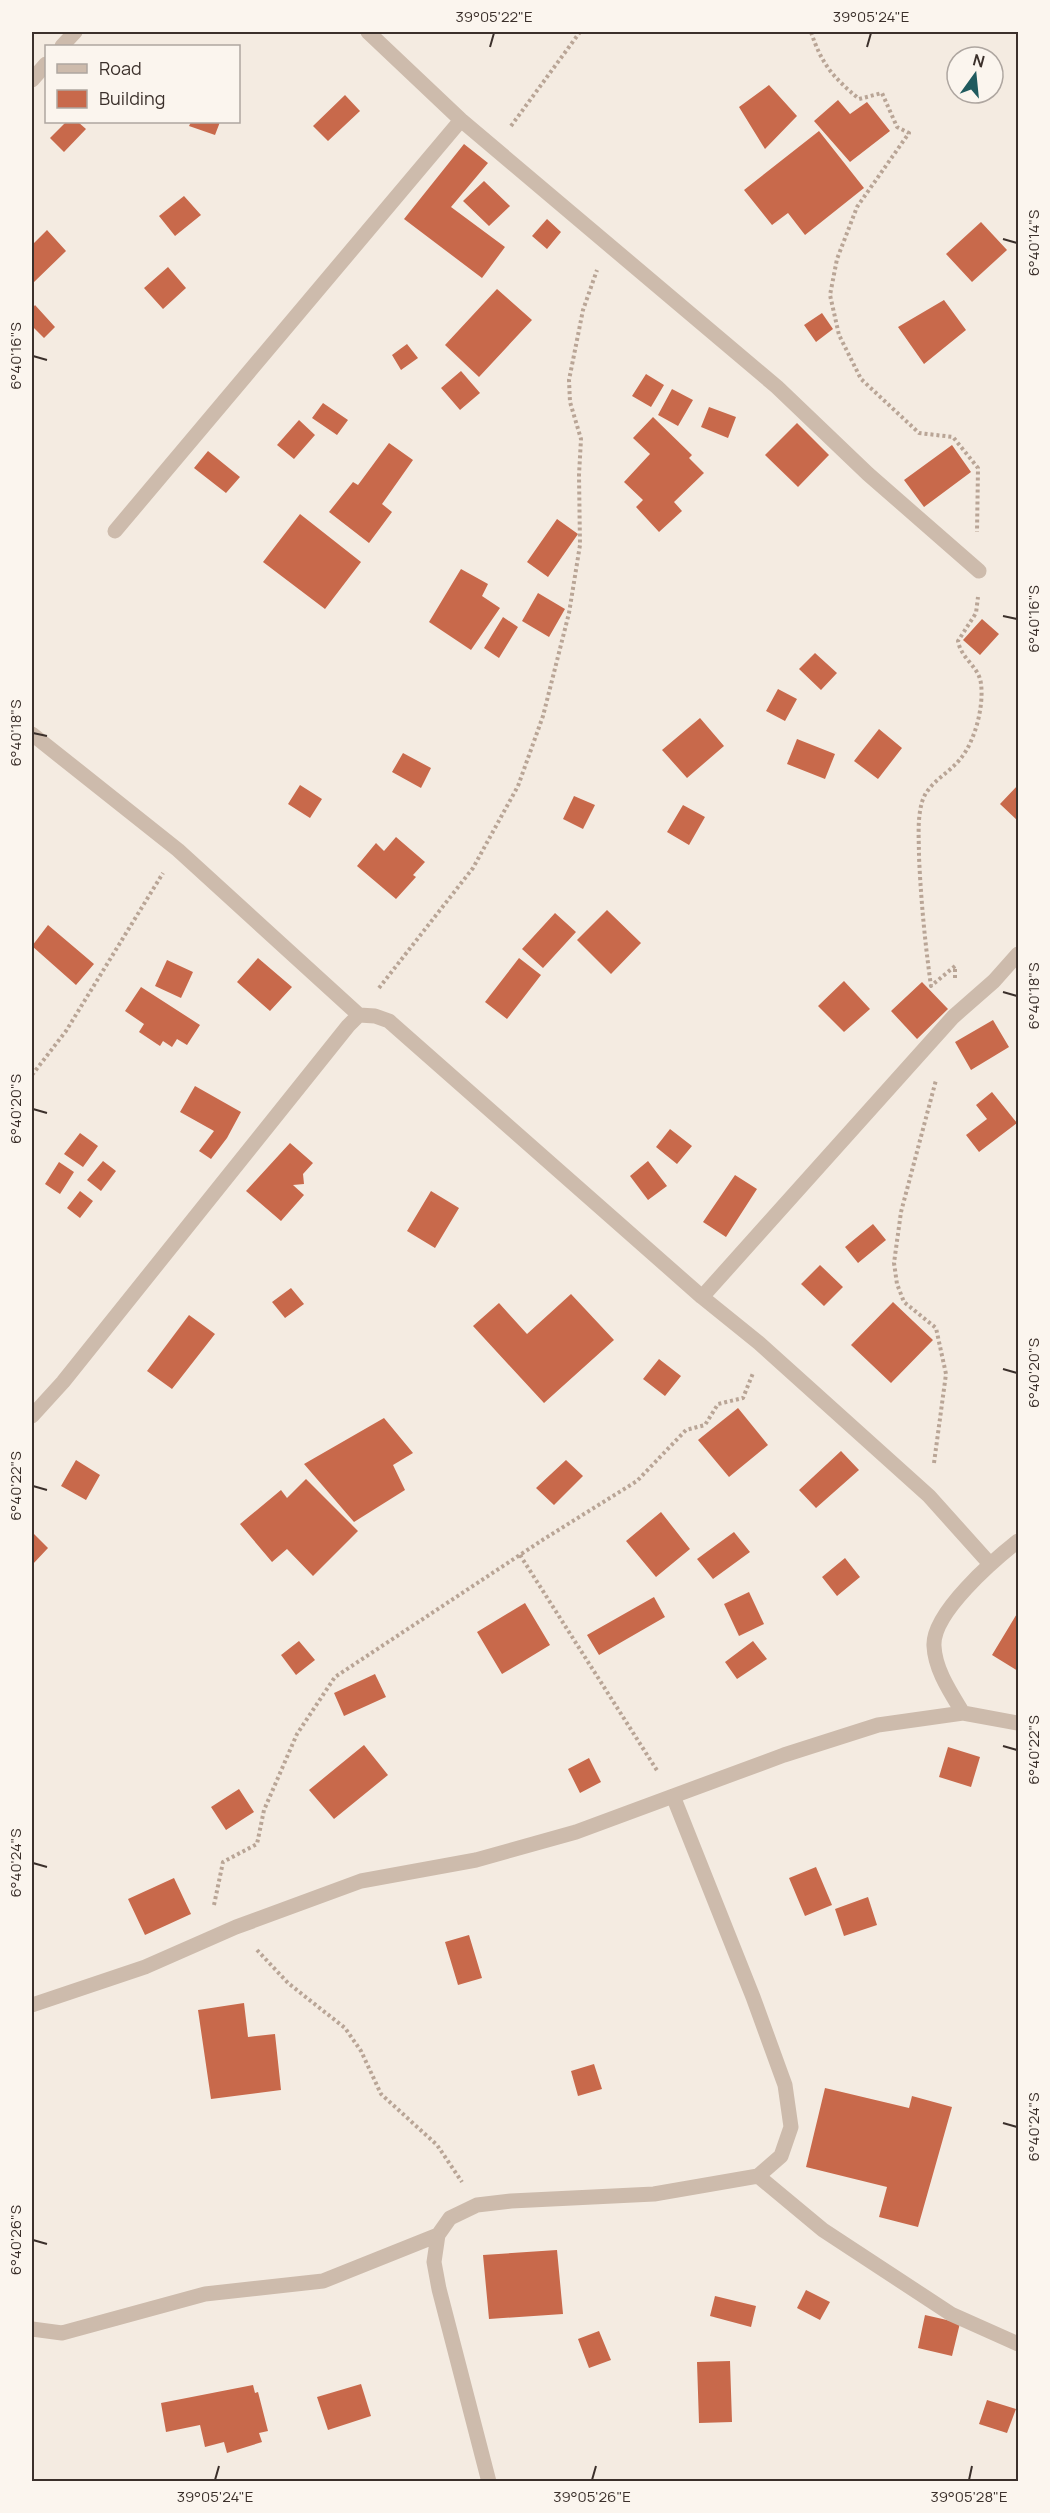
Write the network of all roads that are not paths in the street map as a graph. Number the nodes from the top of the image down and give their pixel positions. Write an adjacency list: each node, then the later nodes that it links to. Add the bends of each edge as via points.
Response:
1 (75, 32): 3 (street)
2 (368, 32): 6 (street)
3 (63, 45)
4 (45, 65): 5 (street)
5 (32, 80)
6 (461, 120): 7 (street); 8 (street, via 777,387 868,474)
7 (115, 531)
8 (979, 571)
9 (32, 734): 11 (street, via 178,850)
10 (1018, 954): 12 (street, via 953,1017)
11 (359, 1015): 12 (street, via 389,1021); 13 (street)
12 (702, 1297): 15 (street, via 929,1496)
13 (32, 1416)
14 (1018, 1541): 15 (street)
15 (990, 1564): 16 (street, via 943,1616 934,1645 943,1679)
16 (963, 1713): 17 (street); 18 (street, via 878,1725)
17 (1018, 1723)
18 (673, 1796): 19 (street, via 576,1832 498,1854 361,1881 236,1927 145,1967); 20 (street, via 785,2085 791,2127 781,2156)
19 (32, 2005)
20 (758, 2176): 21 (street, via 654,2194 477,2205 450,2218); 23 (street, via 823,2230 951,2314)
21 (438, 2235): 22 (street, via 323,2281 205,2294 63,2333); 24 (street, via 434,2262 439,2289)
22 (32, 2329)
23 (1018, 2344)
24 (489, 2481)

